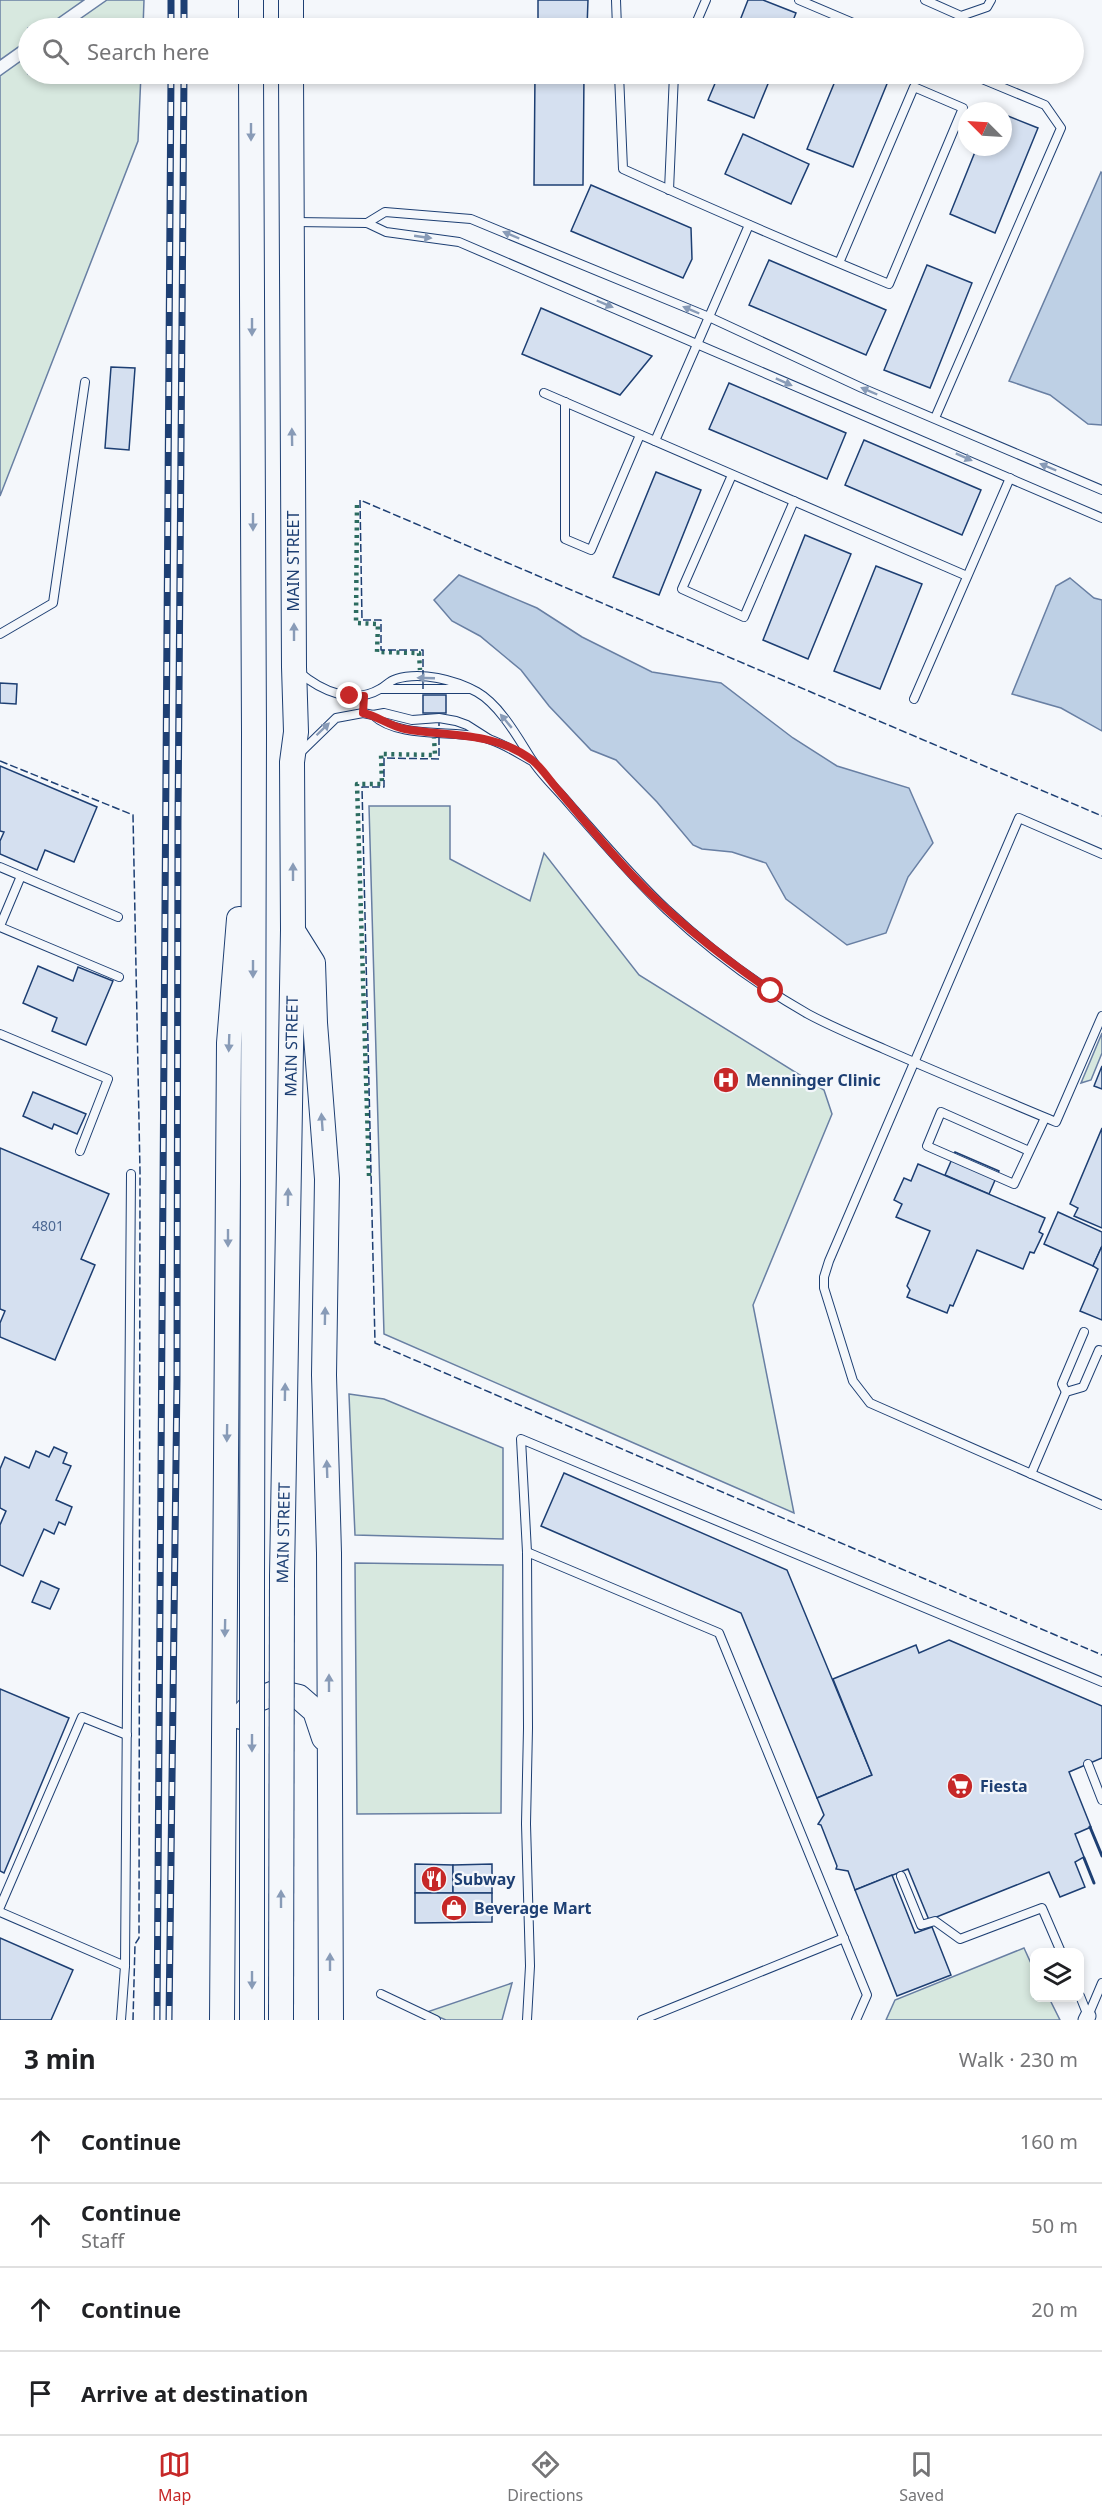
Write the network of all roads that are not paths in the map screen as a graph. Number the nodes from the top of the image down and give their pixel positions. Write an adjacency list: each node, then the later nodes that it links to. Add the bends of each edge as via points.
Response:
1 (250, 0): 8 (highway)
2 (291, 0): 9 (highway)
3 (616, 0): 10 (lane)
4 (706, 0): 11 (lane)
5 (799, 0): 12 (lane)
6 (925, 0): 7 (lane, via 961,16 987,7)
7 (991, 0)
8 (251, 18)
9 (291, 18)
10 (617, 18)
11 (698, 18)
12 (841, 18)
13 (251, 84): 43 (highway, MAIN STREET, one-way to 43)
14 (291, 84): 19 (highway, MAIN STREET)
15 (619, 84): 18 (lane, via 623,169)
16 (674, 84): 18 (lane)
17 (994, 84): 28 (lane, via 1045,105 1061,128)
18 (669, 190): 21 (lane)
19 (291, 222): 20 (lane); 38 (highway, MAIN STREET, one-way to 19)
20 (367, 223): 23 (lane, one-way to 20, via 471,219 385,212); 24 (lane, one-way to 24, via 386,232 459,242)
21 (749, 225): 22 (lane); 23 (lane)
22 (839, 263): 22 (lane, via 889,284 963,108 914,87)
23 (709, 317): 24 (lane); 28 (lane, one-way to 23)
24 (698, 343): 30 (lane); 32 (lane, one-way to 32)
25 (85, 382): 37 (lane, via 52,603)
26 (544, 393): 27 (lane)
27 (565, 402): 29 (lane); 29 (lane, via 565,539 591,550)
28 (935, 418): 33 (lane, one-way to 28)
29 (640, 435): 30 (lane)
30 (655, 441): 31 (lane)
31 (732, 475): 34 (lane); 34 (lane, via 682,589 744,617)
32 (1010, 478): 35 (lane); 36 (lane)
33 (1102, 490)
34 (794, 501): 36 (lane)
35 (1102, 518)
36 (967, 576): 40 (lane)
37 (0, 634)
38 (294, 667): 39 (lane, via 330,692); 46 (highway, MAIN STREET, via 296,732)
39 (364, 696): 41 (lane); 45 (lane, one-way to 39, via 484,697 443,678 405,677)
40 (914, 699)
41 (363, 713): 42 (lane); 46 (lane, one-way to 41, via 336,718)
42 (373, 715): 44 (lane, via 380,722 406,729); 44 (lane, via 456,721)
43 (254, 734): 72 (highway, one-way to 72, via 229,1043); 85 (highway, MAIN STREET, one-way to 85, bridge)
44 (489, 739): 45 (lane)
45 (532, 760): 56 (lane, via 634,877 700,939 810,1015)
46 (292, 762): 52 (highway, MAIN STREET, one-way to 46)
47 (1102, 854): 56 (lane, via 1019,818)
48 (0, 867): 49 (lane)
49 (21, 876): 50 (lane); 51 (lane)
50 (118, 917)
51 (0, 926): 53 (lane)
52 (293, 930): 69 (highway, one-way to 52, via 324,1375 327,1179 313,963); 86 (highway, MAIN STREET, one-way to 52, bridge, via 282,1576)
53 (119, 977)
54 (1102, 1016): 57 (lane, via 1056,1122)
55 (0, 1034): 58 (lane, via 108,1079)
56 (914, 1062): 57 (lane); 64 (lane, via 829,1261 824,1288 854,1381 870,1403)
57 (1045, 1118): 59 (lane)
58 (80, 1151)
59 (1029, 1151): 59 (lane, via 1014,1184 927,1146 941,1112)
60 (131, 1174): 68 (lane)
61 (1084, 1332): 63 (lane, via 1062,1384)
62 (1102, 1351): 63 (lane, via 1083,1387)
63 (1066, 1392): 64 (lane)
64 (1031, 1474): 65 (lane)
65 (1102, 1504)
66 (527, 1552): 67 (lane, via 521,1439); 76 (lane, via 719,1633); 89 (lane)
67 (1102, 1682)
68 (127, 1735): 74 (lane, via 82,1717); 78 (lane)
69 (329, 1758): 72 (highway, via 315,1711 299,1697 277,1692 256,1700 234,1725); 87 (highway, one-way to 69)
70 (1088, 1764): 71 (lane)
71 (1102, 1800)
72 (223, 1802): 84 (highway)
73 (901, 1876): 77 (lane, via 921,1925 935,1921 960,1939 1042,1908)
74 (0, 1907)
75 (0, 1912): 78 (lane)
76 (844, 1938): 90 (lane); 91 (lane, via 867,1995)
77 (1059, 1948)
78 (125, 1966): 83 (lane)
79 (1102, 1983): 82 (lane)
80 (381, 1994): 88 (lane)
81 (1082, 2002): 82 (lane)
82 (1087, 2018)
83 (121, 2020)
84 (222, 2020)
85 (252, 2020)
86 (281, 2020)
87 (331, 2020)
88 (436, 2020)
89 (527, 2020)
90 (642, 2020)
91 (855, 2020)

